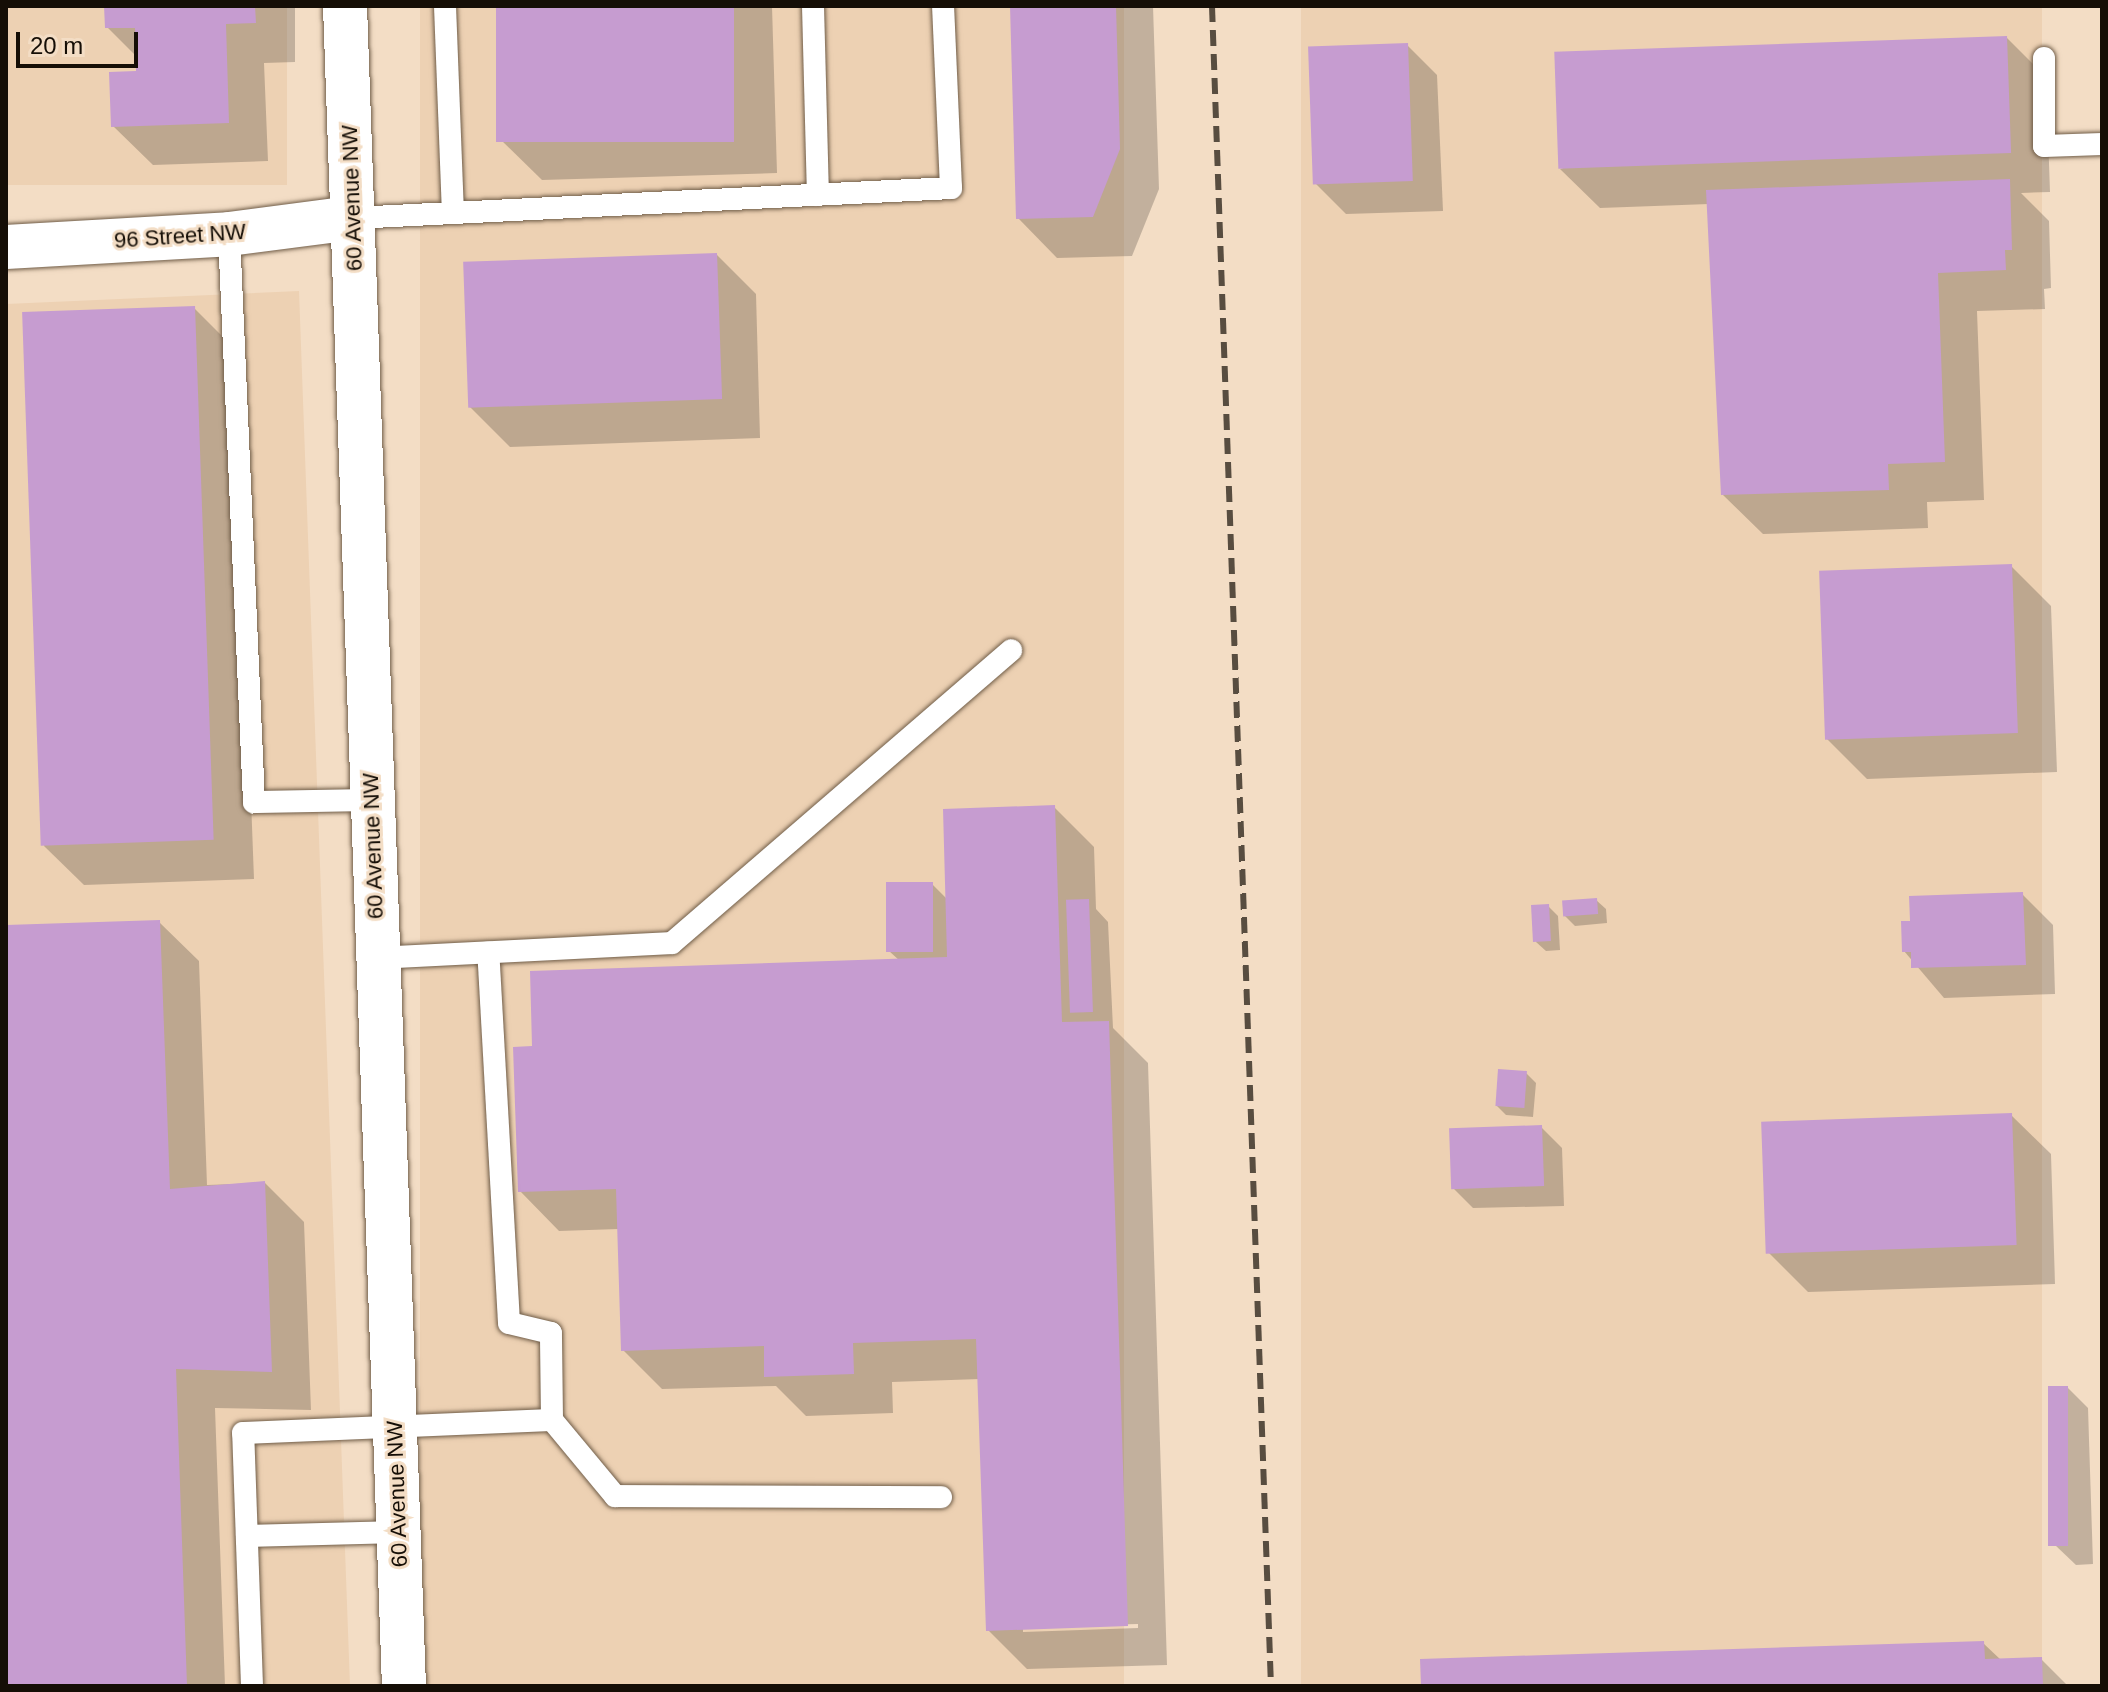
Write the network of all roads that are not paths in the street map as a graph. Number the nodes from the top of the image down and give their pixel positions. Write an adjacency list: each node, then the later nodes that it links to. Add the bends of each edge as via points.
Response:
1 (345, 6): 9 (street, 60 Avenue NW)
2 (445, 6): 8 (lane)
3 (813, 6): 7 (lane)
4 (943, 6): 7 (lane, via 951,188)
5 (2044, 58): 6 (lane, via 2044,146)
6 (2102, 144)
7 (818, 195): 8 (lane)
8 (453, 213): 9 (lane)
9 (353, 218): 10 (street, 96 Street NW); 13 (street, 60 Avenue NW)
10 (229, 234): 11 (street, 96 Street NW); 13 (lane, via 254,802)
11 (6, 247)
12 (1011, 650): 14 (lane, via 672,943)
13 (372, 800): 15 (street, 60 Avenue NW)
14 (488, 953): 15 (lane); 16 (lane, via 509,1323 551,1333)
15 (377, 958): 17 (street, 60 Avenue NW)
16 (552, 1420): 17 (lane); 18 (lane, via 615,1496)
17 (394, 1427): 19 (street, 60 Avenue NW); 20 (lane, via 243,1433)
18 (941, 1497)
19 (398, 1532): 20 (lane); 22 (street, 60 Avenue NW)
20 (247, 1536): 21 (lane)
21 (252, 1686)
22 (404, 1686)

